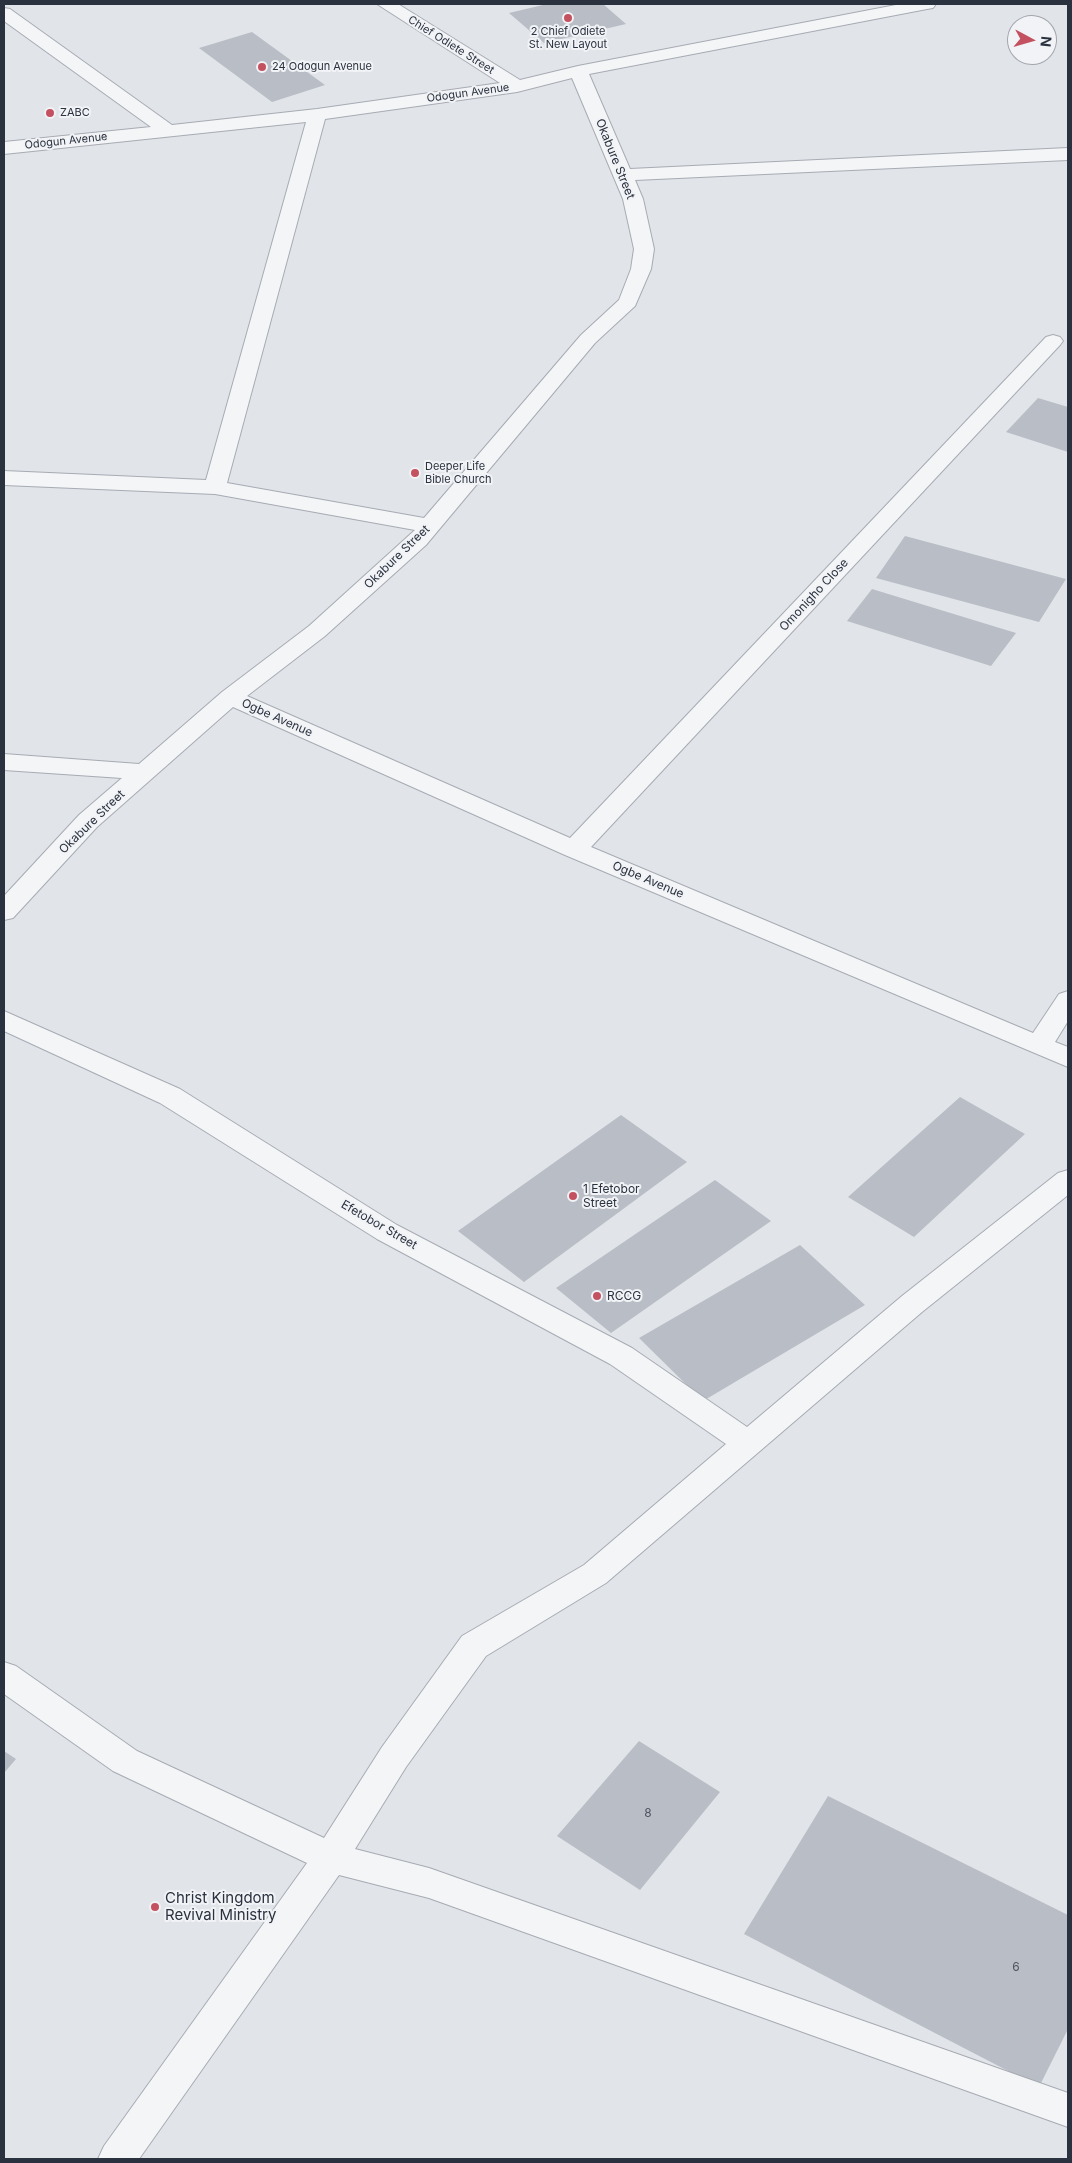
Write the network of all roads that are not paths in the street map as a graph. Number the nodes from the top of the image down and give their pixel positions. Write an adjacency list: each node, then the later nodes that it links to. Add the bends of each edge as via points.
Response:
1 (386, 4): 7 (street, Chief Odiete Street)
2 (927, 4): 5 (street, Odogun Avenue)
3 (826, 8): 5 (street)
4 (4, 13): 9 (street)
5 (848, 20): 6 (street, Odogun Avenue)
6 (578, 71): 7 (street, Odogun Avenue); 12 (street, Okabure Street)
7 (517, 86): 8 (street, Odogun Avenue)
8 (317, 115): 9 (street, Odogun Avenue); 15 (street)
9 (168, 130): 10 (street, Odogun Avenue)
10 (4, 148)
11 (1068, 154): 12 (street)
12 (623, 175): 16 (street, Okabure Street, via 633,199 644,249 641,269 628,302 588,339)
13 (1053, 341): 20 (street, Omonigho Close)
14 (4, 478): 15 (street)
15 (215, 487): 16 (street)
16 (430, 526): 17 (street, Okabure Street, via 318,631)
17 (230, 697): 19 (street, Okabure Street); 20 (street, Ogbe Avenue)
18 (4, 762): 19 (street)
19 (144, 772): 21 (street, Okabure Street, via 88,821)
20 (574, 849): 24 (street, Ogbe Avenue)
21 (4, 912)
22 (1068, 1000): 24 (street)
23 (4, 1020): 27 (street, Efetobor Street, via 170,1096 387,1232 621,1356)
24 (1039, 1045): 25 (street, Ogbe Avenue)
25 (1068, 1058)
26 (1068, 1180): 27 (street, via 912,1304)
27 (748, 1443): 29 (street, via 595,1574 474,1646 394,1757)
28 (4, 1676): 29 (street, via 125,1761)
29 (331, 1858): 30 (street, via 429,1883); 31 (street)
30 (1068, 2110)
31 (117, 2159)

